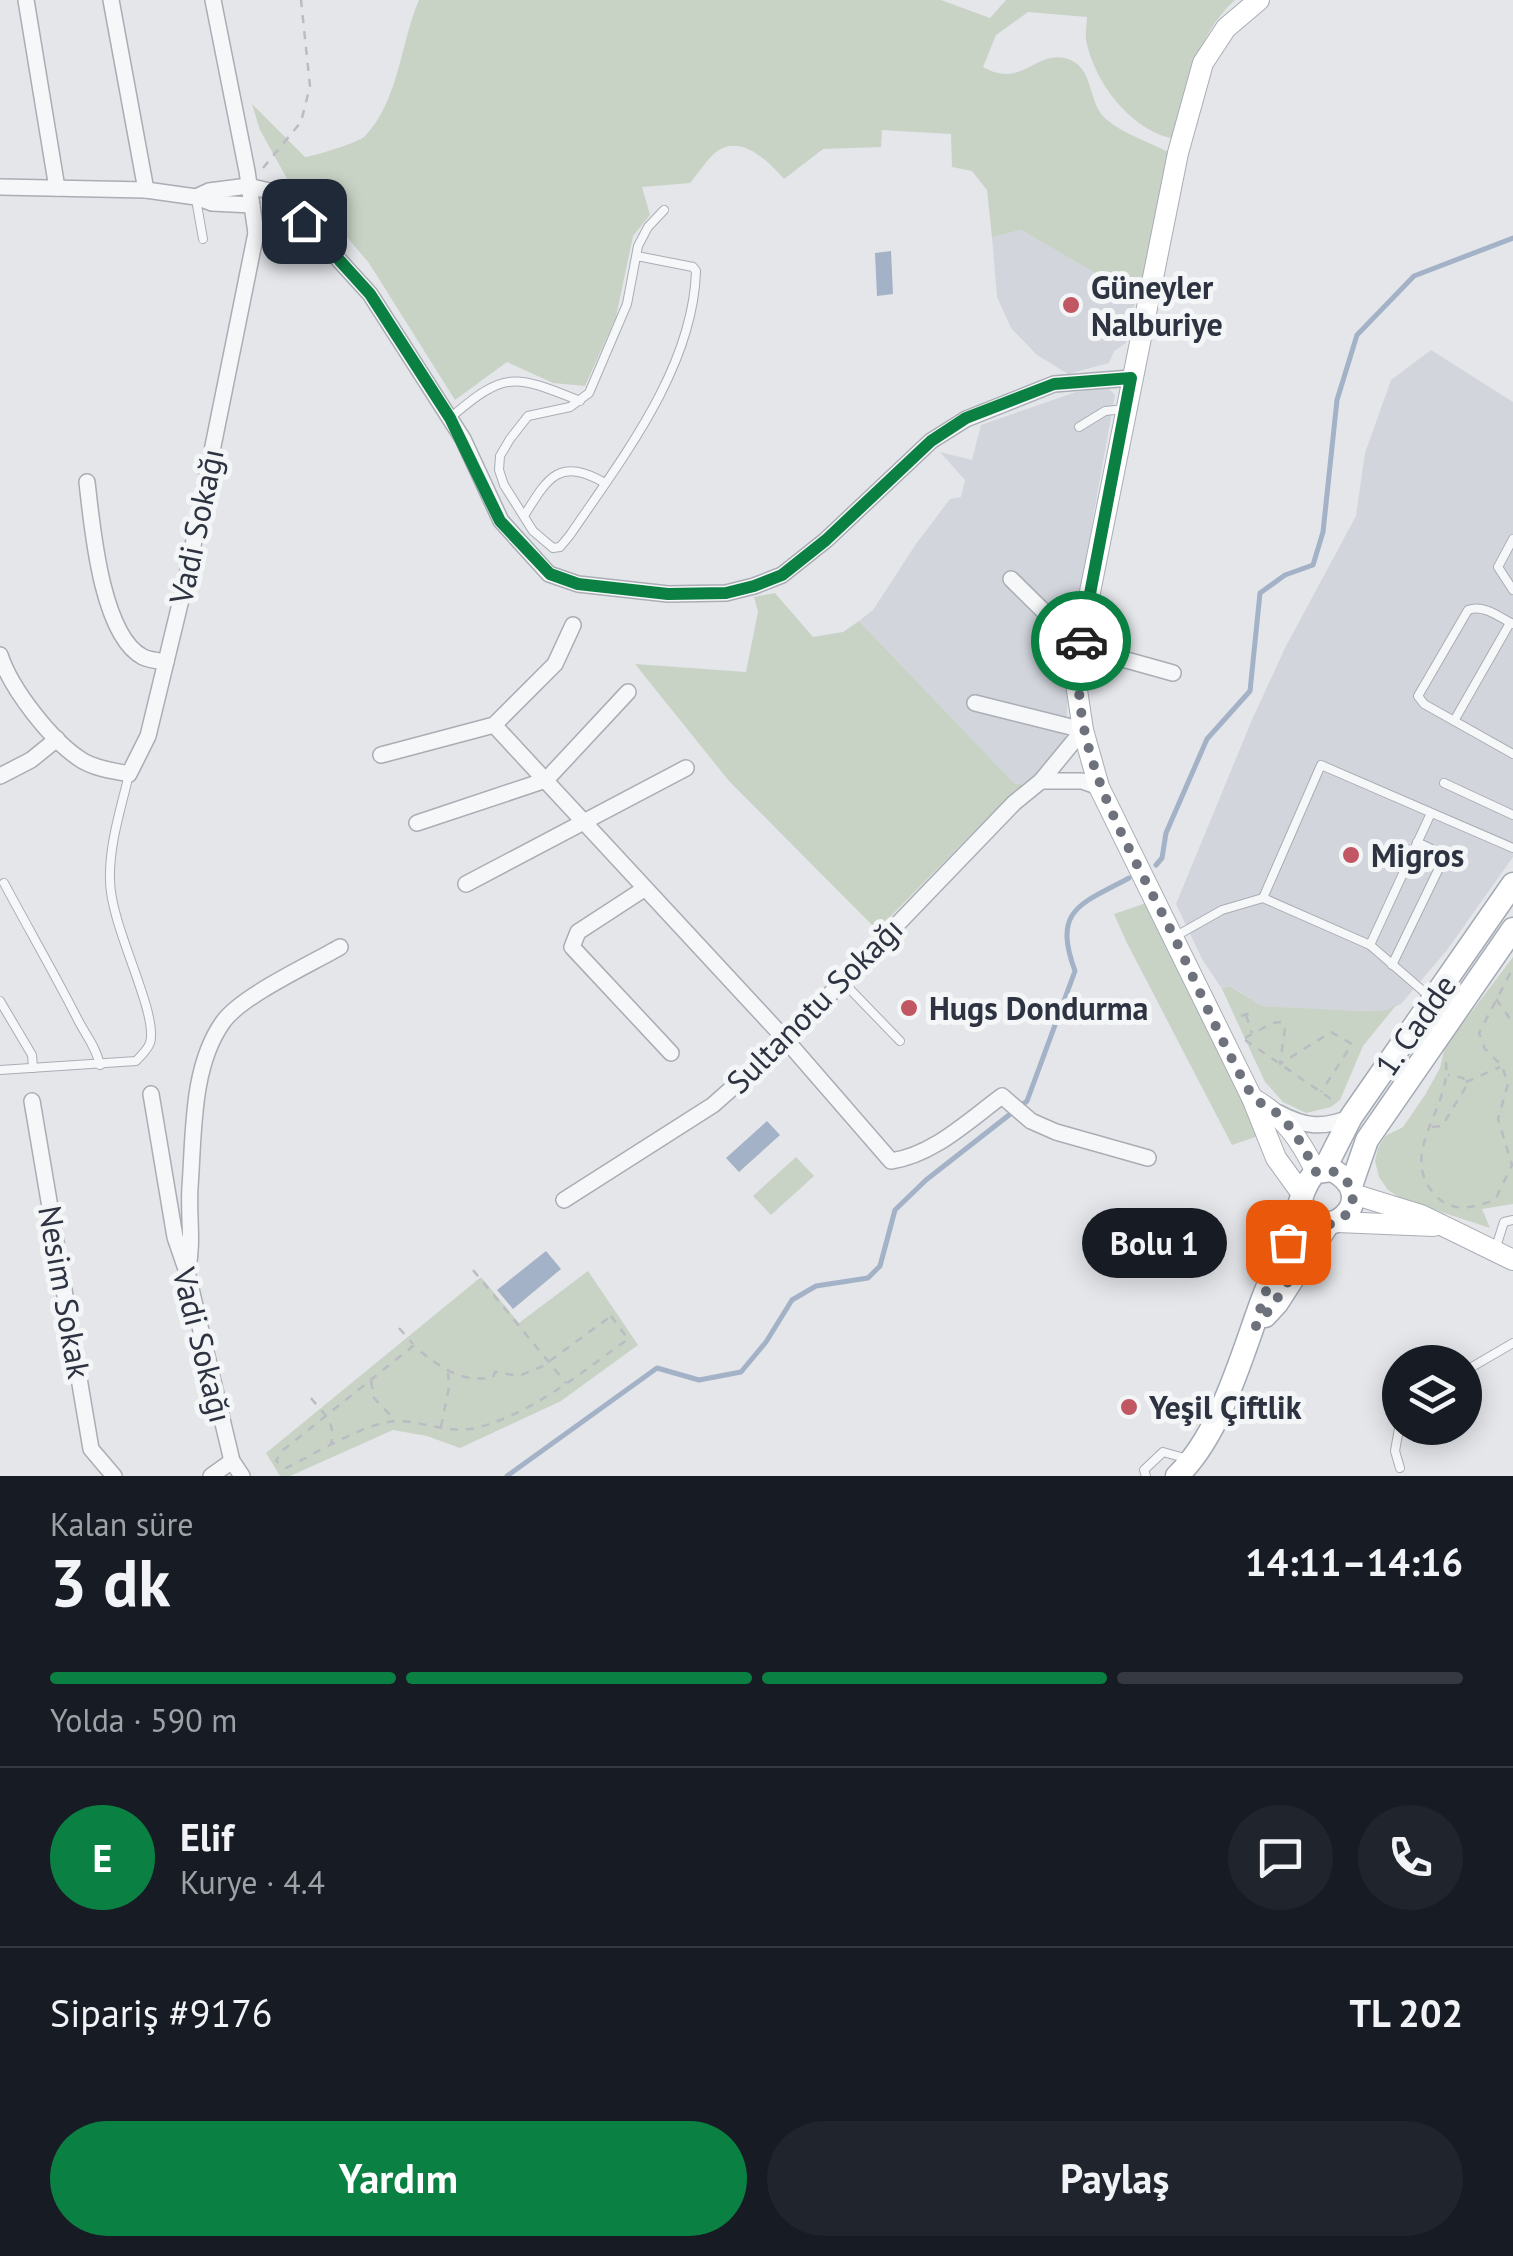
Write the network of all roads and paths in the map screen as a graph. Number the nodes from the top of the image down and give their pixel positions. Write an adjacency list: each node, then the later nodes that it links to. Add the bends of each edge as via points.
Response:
1 (26, 0): 8 (street)
2 (111, 0): 9 (street)
3 (213, 0): 6 (street, Vadi Sokağı)
4 (301, 0): 6 (path, via 310,86 301,122)
5 (1259, 0): 17 (street, via 1226,28 1204,62)
6 (248, 186): 10 (street); 11 (street, Vadi Sokağı); 15 (street, via 278,193)
7 (0, 187): 8 (street)
8 (58, 188): 9 (street)
9 (146, 190): 10 (street)
10 (196, 197): 11 (street); 14 (lane)
11 (252, 205): 13 (street, Vadi Sokağı)
12 (664, 210): 16 (lane, via 641,237)
13 (256, 233): 15 (street); 32 (street, Vadi Sokağı)
14 (203, 239)
15 (329, 248): 20 (street, via 370,294)
16 (637, 256): 18 (lane, via 618,324); 23 (lane, via 693,267 694,304 662,394)
17 (1131, 378): 19 (street); 20 (street, via 1054,384 966,418 931,441 782,575 726,593 618,591 550,574 500,521)
18 (580, 402): 20 (lane, via 512,380 484,389); 24 (lane, via 528,416 500,456 504,484)
19 (1125, 409): 21 (lane, via 1104,411); 30 (street)
20 (450, 418)
21 (1080, 427)
22 (87, 482): 32 (street, via 95,555 109,604 128,644 144,658)
23 (604, 483): 24 (lane, via 566,470); 24 (lane, via 560,547 542,542)
24 (524, 516)
25 (1513, 540): 27 (lane, via 1498,566)
26 (1011, 579): 30 (street)
27 (1513, 590)
28 (1512, 623): 36 (lane); 36 (lane, via 1476,607 1468,610 1420,688 1424,704)
29 (573, 625): 37 (street, via 554,664)
30 (1080, 648): 33 (street); 38 (street)
31 (0, 654): 39 (street)
32 (166, 662): 43 (street, Vadi Sokağı, via 148,736)
33 (1173, 674)
34 (628, 692): 45 (street)
35 (975, 703): 38 (street)
36 (1454, 721): 40 (lane)
37 (494, 725): 41 (street); 45 (street)
38 (1083, 730): 46 (street, Sultanotu Sokağı); 48 (street)
39 (56, 739): 43 (street, via 84,761); 44 (street)
40 (1513, 754)
41 (381, 755)
42 (686, 768): 51 (street)
43 (129, 774): 77 (lane, Vadi Sokağı, via 112,843 112,913 151,1019 150,1044 136,1061)
44 (0, 776)
45 (546, 780): 51 (street); 52 (street)
46 (1042, 781): 48 (street); 65 (street, Sultanotu Sokağı)
47 (1444, 783): 50 (lane)
48 (1100, 787): 60 (street)
49 (1431, 813): 53 (lane); 54 (lane); 59 (lane, via 1320,765)
50 (1513, 814)
51 (586, 823): 56 (street); 58 (street)
52 (417, 824)
53 (1417, 842): 61 (lane); 64 (lane, via 1443,860)
54 (1513, 848)
55 (4, 884): 77 (lane)
56 (466, 884)
57 (1513, 884): 67 (main road, 1. Cadde)
58 (644, 889): 72 (street); 74 (street, via 578,932 572,947)
59 (1263, 898): 60 (lane, via 1222,910); 61 (lane)
60 (1174, 937): 85 (street)
61 (1370, 946): 64 (lane)
62 (1509, 946): 66 (path); 90 (main road, 1. Cadde)
63 (340, 947): 102 (street, via 224,1021 202,1067)
64 (1392, 965): 67 (lane)
65 (842, 982): 72 (street, Sultanotu Sokağı); 73 (lane)
66 (1495, 998): 70 (path); 78 (path, via 1479,1033)
67 (1433, 1000): 87 (main road, 1. Cadde)
68 (0, 1001): 79 (lane)
69 (1254, 1012): 71 (path, via 1244,1015)
70 (1513, 1023)
71 (1252, 1034): 76 (path, via 1244,1039); 76 (path, via 1282,1022)
72 (786, 1040): 91 (street, via 891,1161 912,1158 1002,1096 1056,1132); 95 (street, Sultanotu Sokağı, via 713,1104)
73 (900, 1041)
74 (670, 1053)
75 (1446, 1060): 81 (path)
76 (1280, 1064): 83 (path); 83 (path, via 1332,1032 1352,1044)
77 (100, 1065): 79 (lane)
78 (1502, 1066): 82 (path); 89 (path, via 1508,1084 1498,1119 1512,1165 1494,1200 1464,1209 1442,1202 1428,1187 1420,1150)
79 (34, 1068): 80 (lane)
80 (0, 1070)
81 (1448, 1074): 82 (path); 89 (path)
82 (1465, 1082): 89 (path, via 1442,1126)
83 (1320, 1092): 87 (path)
84 (151, 1094): 102 (street, Vadi Sokağı)
85 (1252, 1098): 88 (street); 94 (street, via 1276,1158)
86 (32, 1101): 121 (street, Nesim Sokak, via 91,1449)
87 (1344, 1110): 88 (street, via 1328,1125 1310,1126); 92 (main road, 1. Cadde)
88 (1278, 1113): 92 (street)
89 (1430, 1127)
90 (1362, 1155): 93 (main road, 1. Cadde); 96 (street, via 1367,1180)
91 (1148, 1158)
92 (1320, 1171): 93 (main road, via 1341,1175); 94 (main road, via 1304,1186)
93 (1352, 1190): 96 (street); 98 (main road, via 1350,1211)
94 (1302, 1199): 98 (main road, via 1311,1218); 103 (main road)
95 (564, 1200)
96 (1397, 1207): 99 (street)
97 (1513, 1220): 100 (lane, via 1504,1222)
98 (1332, 1223): 99 (street); 103 (main road)
99 (1442, 1226): 100 (street)
100 (1504, 1255)
101 (473, 1270): 108 (path)
102 (187, 1272): 118 (street, Vadi Sokağı)
103 (1256, 1326): 119 (main road, via 1210,1430)
104 (400, 1328): 106 (path)
105 (1513, 1343): 107 (lane)
106 (414, 1346): 109 (path); 110 (path)
107 (1482, 1361)
108 (549, 1363): 109 (path, via 519,1376 495,1372 473,1381); 111 (path); 111 (path, via 612,1316 628,1339)
109 (448, 1372): 115 (path)
110 (371, 1380): 113 (path); 114 (path, via 374,1398)
111 (567, 1384): 115 (path, via 478,1427)
112 (311, 1398): 113 (path)
113 (326, 1417): 117 (path, via 334,1430); 117 (path, via 276,1461 286,1468)
114 (396, 1420): 115 (path); 117 (path)
115 (440, 1429)
116 (1395, 1445): 120 (lane)
117 (331, 1446)
118 (232, 1461): 122 (street); 123 (street, Vadi Sokağı)
119 (1184, 1468): 124 (lane, via 1162,1452)
120 (1400, 1468)
121 (114, 1476)
122 (211, 1476)
123 (242, 1476)
124 (1146, 1476)

